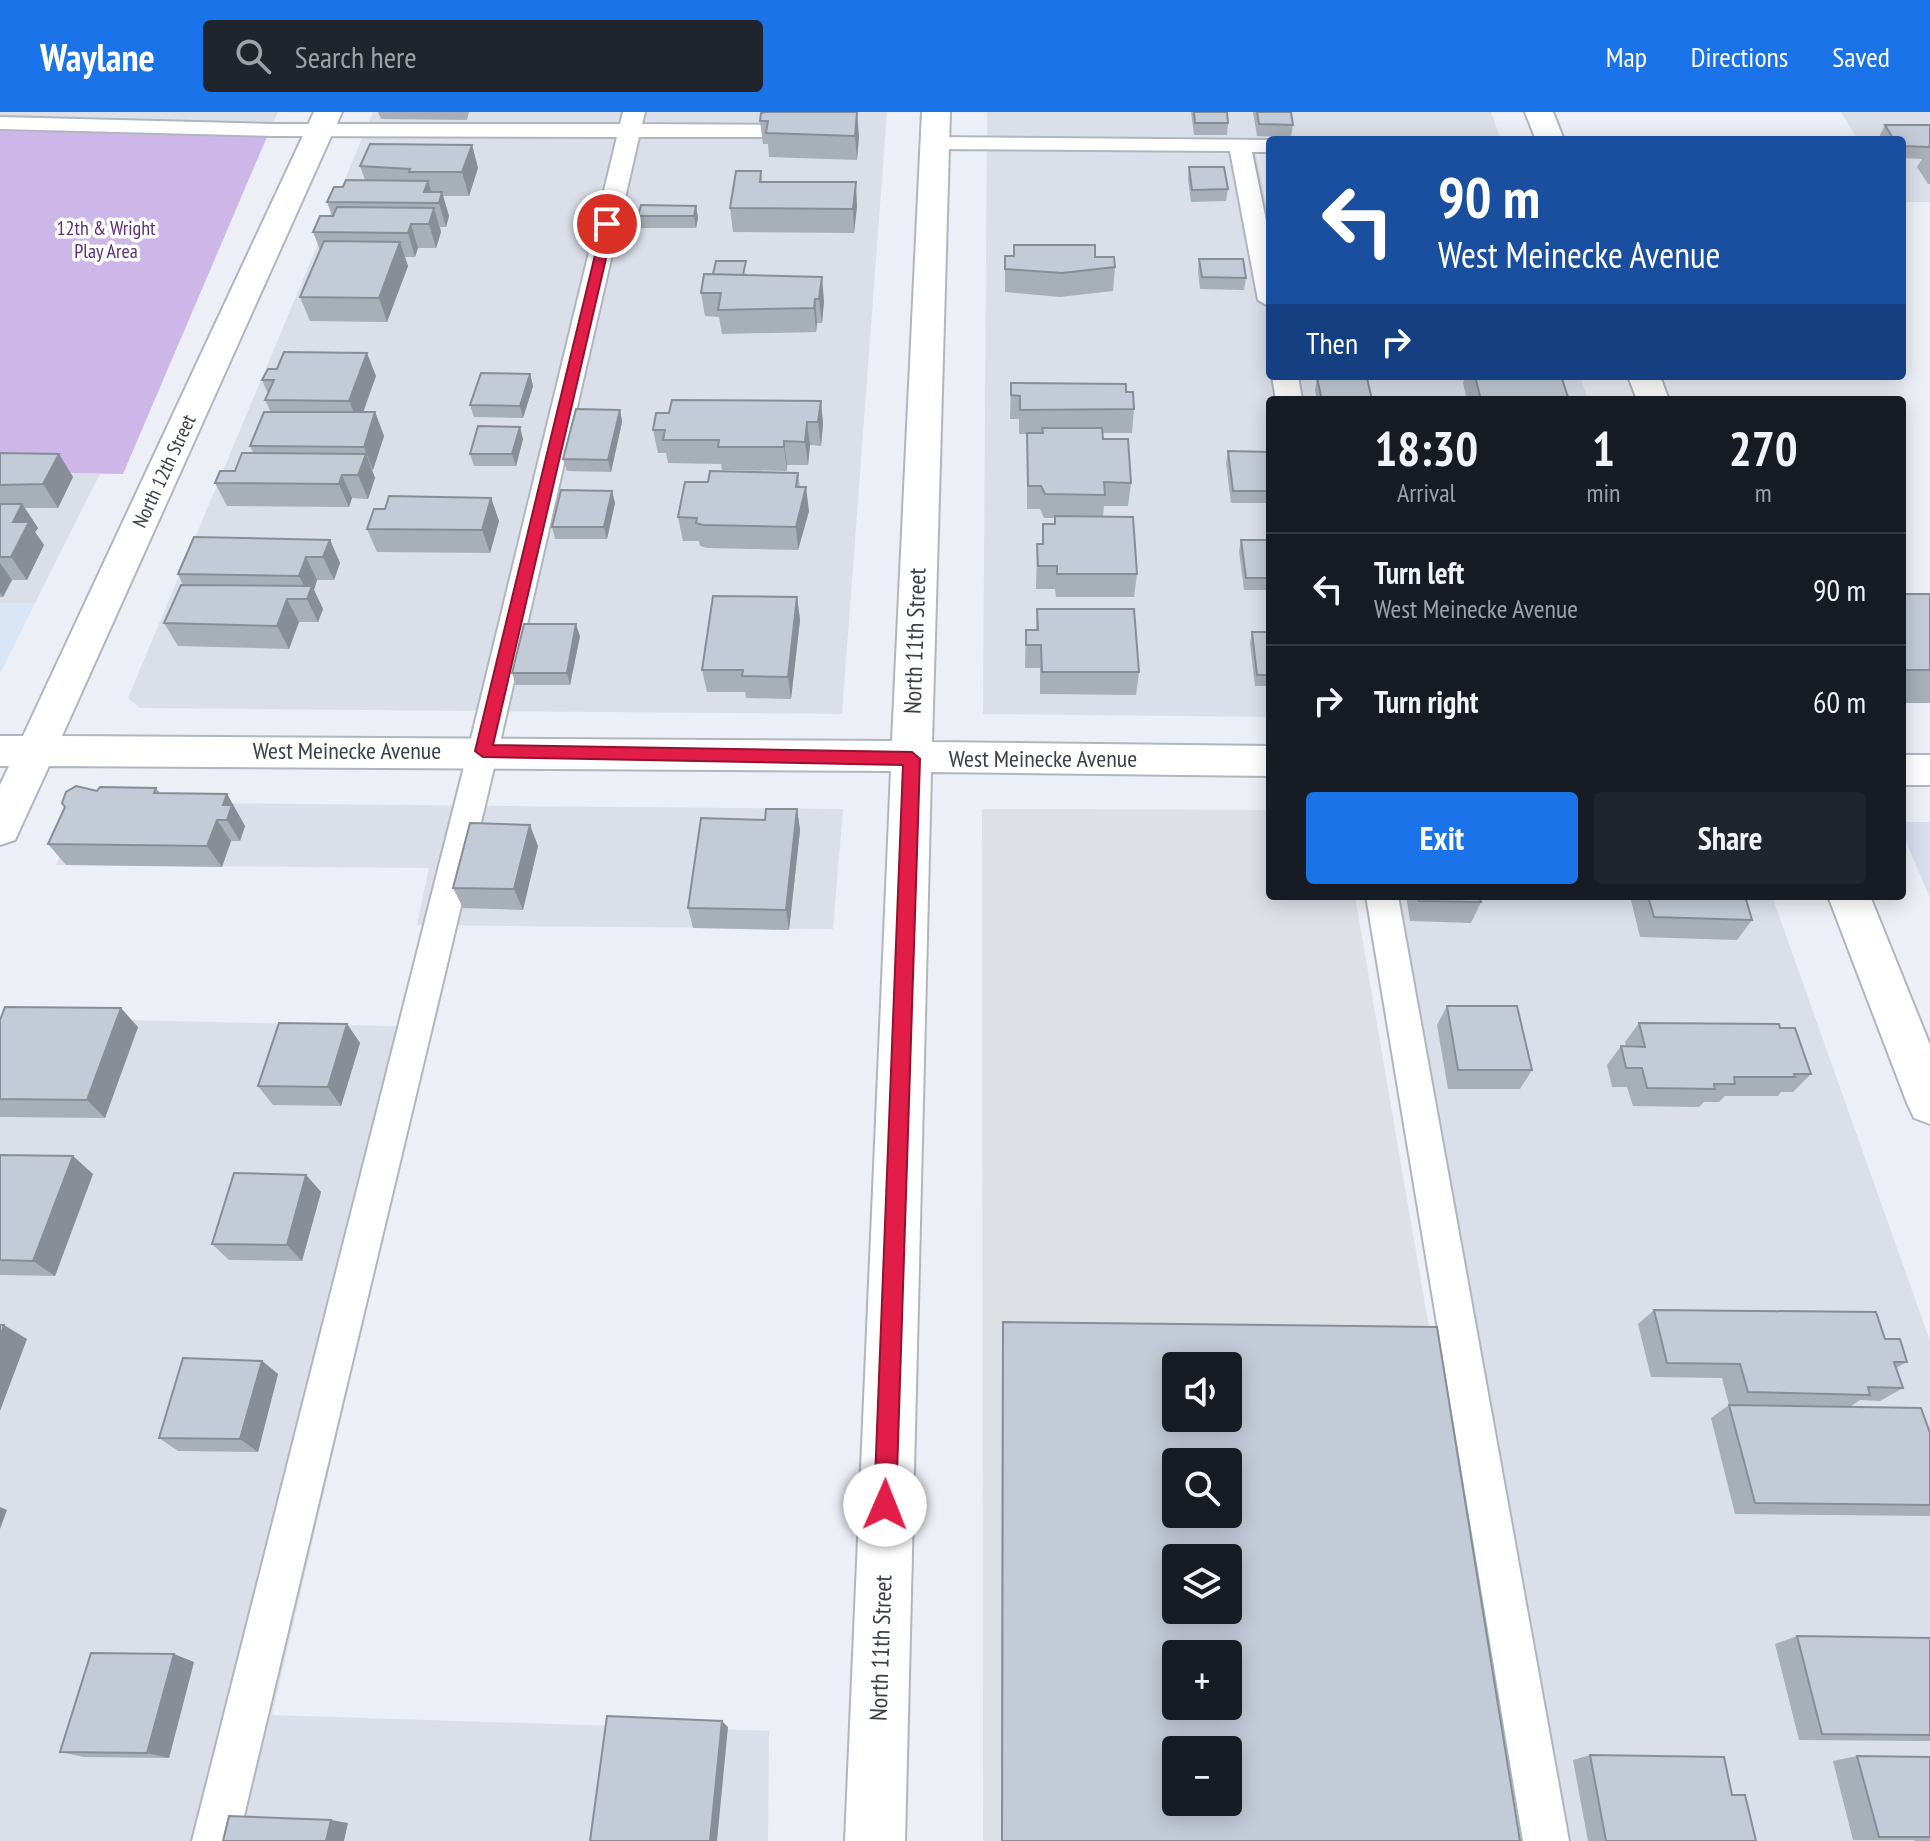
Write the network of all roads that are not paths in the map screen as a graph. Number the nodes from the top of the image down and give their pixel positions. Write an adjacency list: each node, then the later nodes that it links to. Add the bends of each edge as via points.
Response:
1 (1539, 112): 7 (street)
2 (324, 121): 3 (lane); 4 (lane); 11 (street, North 12th Street)
3 (632, 122): 6 (lane); 12 (lane)
4 (0, 123)
5 (935, 128): 8 (lane); 13 (street, North 11th Street)
6 (810, 131)
7 (1548, 136)
8 (1240, 145): 9 (lane); 10 (lane)
9 (1266, 145)
10 (1266, 279)
11 (18, 751): 12 (street, West Meinecke Avenue); 17 (street, North 12th Street)
12 (483, 751): 13 (street, West Meinecke Avenue); 21 (lane)
13 (912, 759): 14 (street, West Meinecke Avenue); 22 (street, North 11th Street)
14 (1266, 761)
15 (1906, 770): 16 (street)
16 (1930, 770)
17 (0, 829)
18 (1383, 900): 23 (lane)
19 (1851, 900): 20 (street)
20 (1930, 1103)
21 (215, 1841)
22 (875, 1841)
23 (1546, 1841)

